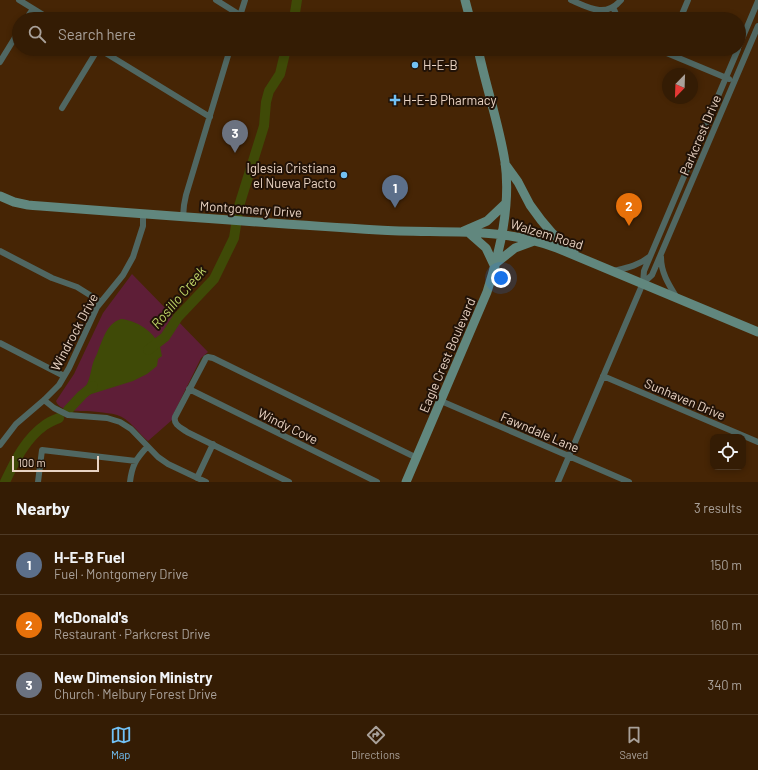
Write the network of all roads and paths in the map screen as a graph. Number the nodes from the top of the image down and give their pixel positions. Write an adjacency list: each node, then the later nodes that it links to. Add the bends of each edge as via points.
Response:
1 (19, 0): 11 (street)
2 (216, 0): 14 (street)
3 (245, 0): 15 (street)
4 (571, 0): 10 (street, via 597,10)
5 (621, 0): 10 (street)
6 (680, 0): 9 (street)
7 (468, 1): 16 (main road)
8 (758, 1): 20 (street)
9 (687, 2): 18 (street)
10 (613, 7): 17 (street)
11 (33, 9): 12 (street); 13 (street)
12 (31, 12)
13 (38, 12)
14 (233, 12)
15 (241, 12)
16 (469, 12)
17 (615, 12)
18 (683, 12)
19 (758, 26): 22 (street, Parkcrest Drive)
20 (746, 29)
21 (12, 42): 30 (street)
22 (746, 54)
23 (94, 56): 33 (street)
24 (109, 56): 34 (street)
25 (228, 56): 34 (street)
26 (480, 56): 35 (main road, Walzem Road)
27 (673, 56): 31 (street)
28 (735, 56): 31 (street, Parkcrest Drive)
29 (745, 56): 32 (street, Parkcrest Drive)
30 (0, 62)
31 (725, 78): 32 (street); 45 (street, Parkcrest Drive)
32 (734, 82): 44 (street, Parkcrest Drive)
33 (62, 108)
34 (210, 118): 39 (street, via 184,205)
35 (505, 163): 37 (main road, Walzem Road); 46 (main road, via 541,220 552,233)
36 (0, 196): 38 (main road, Montgomery Drive, via 28,205)
37 (506, 203): 40 (main road, via 487,221); 41 (main road, Walzem Road)
38 (143, 214): 39 (main road, Montgomery Drive); 51 (street, Windrock Drive, via 133,258)
39 (183, 217): 40 (main road, Montgomery Drive, via 394,231)
40 (465, 233): 41 (main road, Montgomery Drive); 47 (main road, via 486,248)
41 (502, 234): 42 (main road, Walzem Road); 47 (main road, Eagle Crest Boulevard)
42 (535, 241): 46 (main road, Walzem Road); 47 (main road, via 514,248)
43 (0, 251): 51 (street, via 52,278 77,286)
44 (661, 253): 49 (street, Parkcrest Drive, via 652,274); 50 (street, via 661,266)
45 (650, 256): 48 (street, via 636,265); 49 (street, Parkcrest Drive, via 644,271)
46 (582, 258): 48 (main road, Walzem Road)
47 (496, 265): 58 (main road, Eagle Crest Boulevard)
48 (613, 271): 49 (main road, Walzem Road)
49 (643, 283): 50 (main road, Walzem Road); 55 (street, Parkcrest Drive)
50 (677, 298): 52 (main road, Walzem Road)
51 (102, 302): 54 (street, Windrock Drive, via 92,317)
52 (758, 332)
53 (0, 343): 54 (street)
54 (64, 376): 57 (street, Windrock Drive)
55 (603, 376): 60 (street, Sunhaven Drive); 64 (street, Parkcrest Drive)
56 (189, 389): 61 (street, via 174,421 187,432); 65 (street, via 204,361 208,357 213,358); 72 (street, Windy Cove)
57 (44, 400): 59 (street, Windrock Drive); 63 (street, via 68,414 120,422 131,429)
58 (441, 402): 64 (street, Fawndale Lane); 65 (main road, Eagle Crest Boulevard)
59 (2, 436): 62 (street, Windrock Drive)
60 (758, 442)
61 (214, 444): 67 (street); 71 (street)
62 (0, 445)
63 (147, 447): 66 (street); 67 (street, via 168,464)
64 (569, 456): 74 (street, Parkcrest Drive); 75 (street, Fawndale Lane)
65 (417, 458): 73 (main road, Eagle Crest Boulevard)
66 (136, 461): 68 (street, via 42,450); 69 (street)
67 (197, 478): 70 (street)
68 (38, 482)
69 (130, 482)
70 (206, 482)
71 (289, 482)
72 (377, 482)
73 (406, 482)
74 (558, 482)
75 (630, 482)

